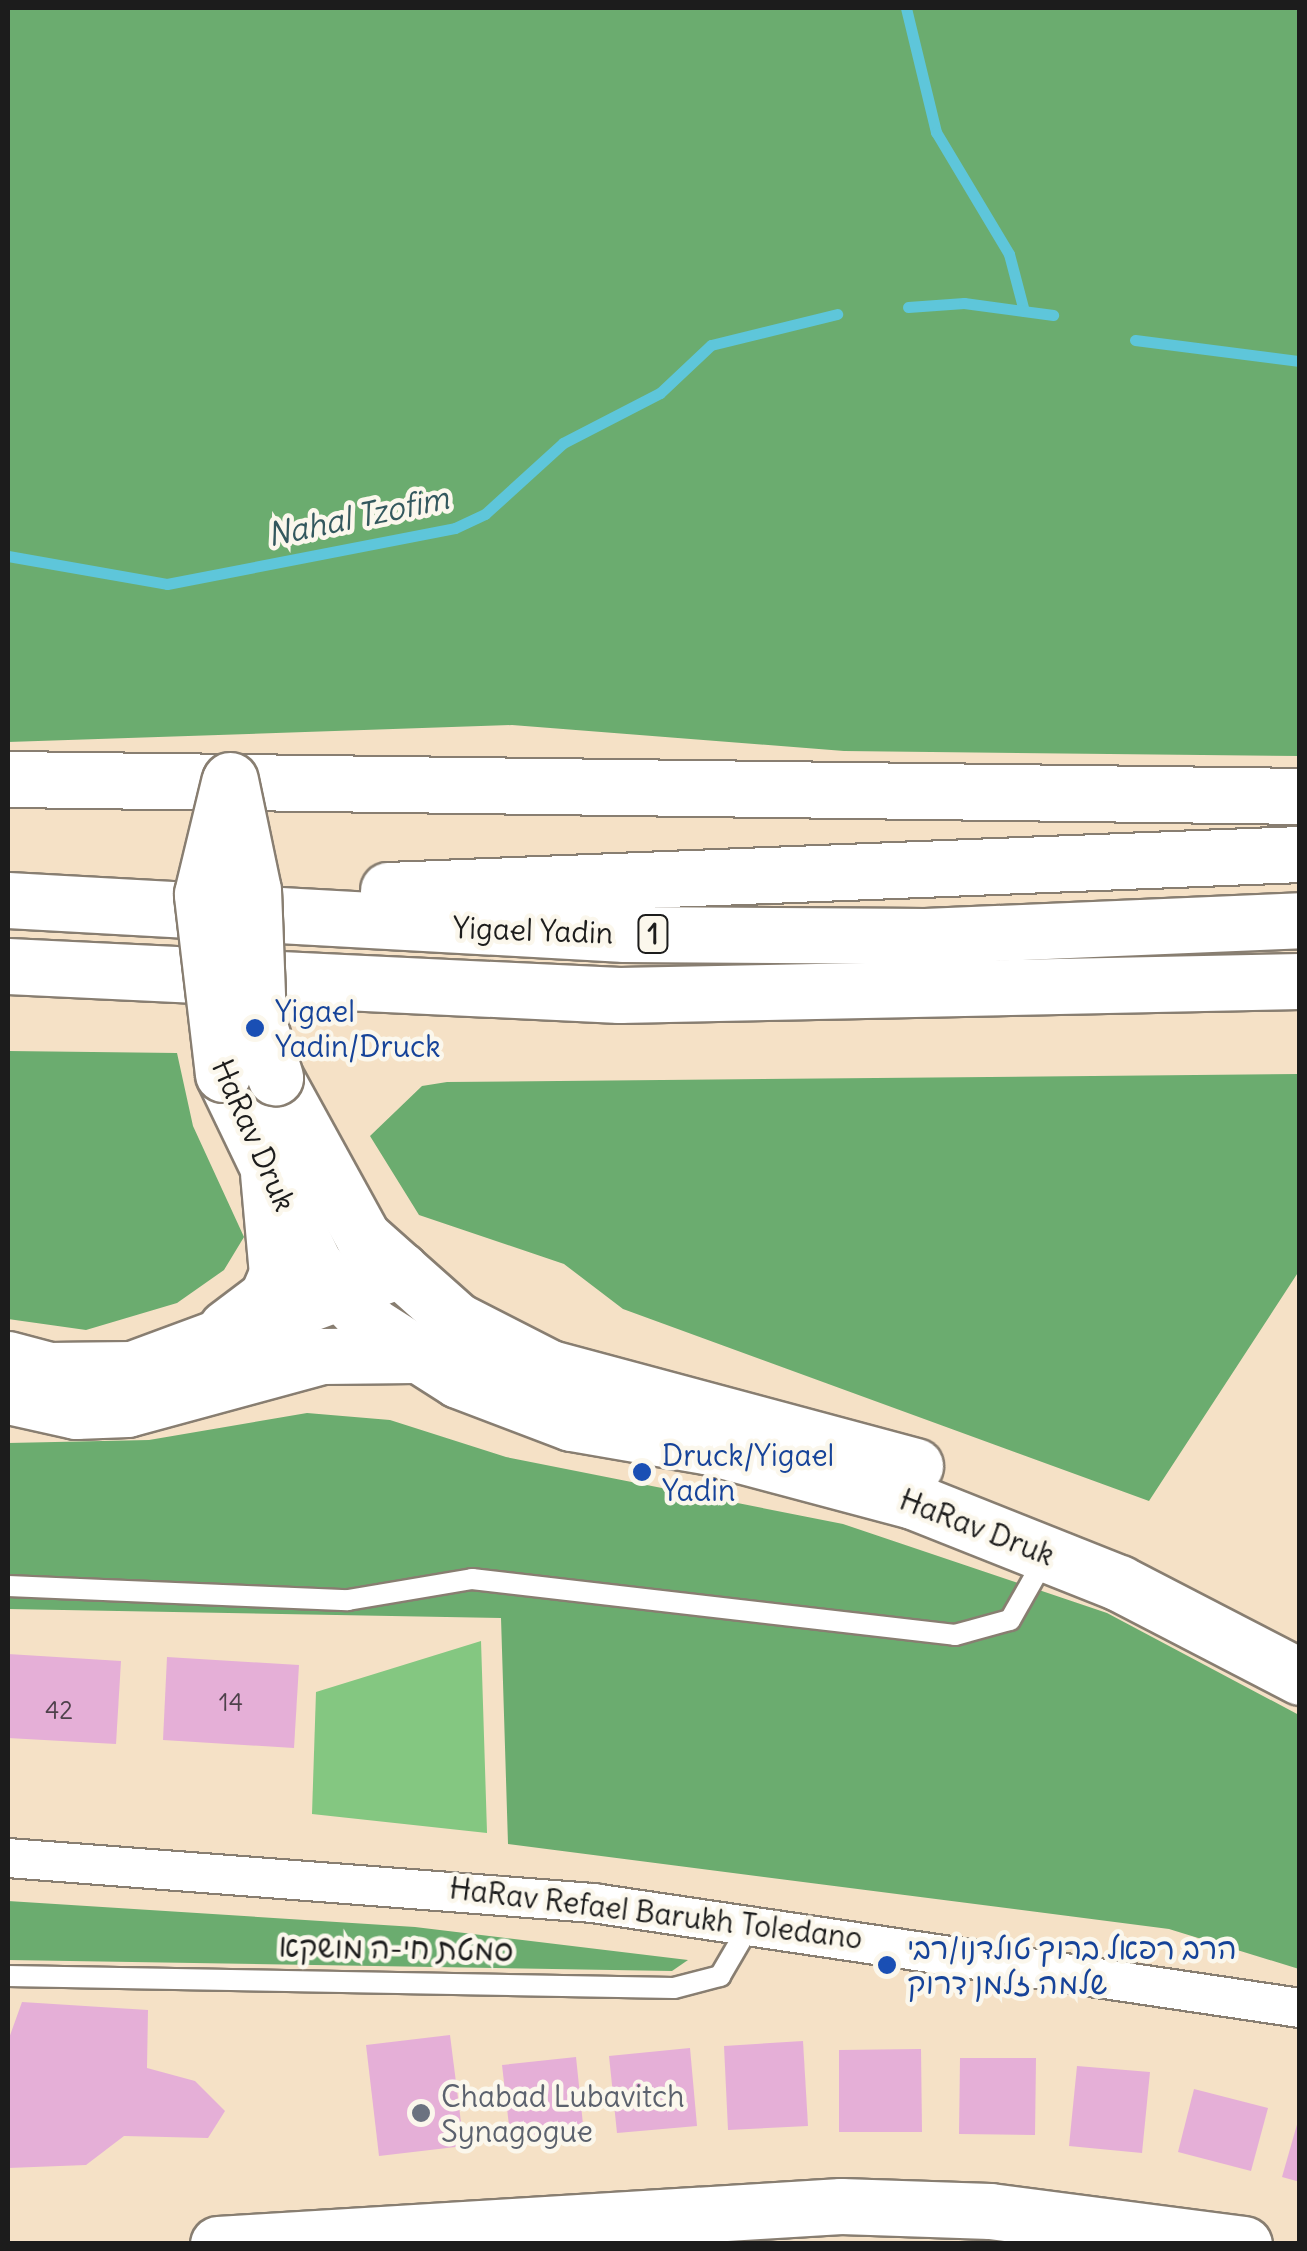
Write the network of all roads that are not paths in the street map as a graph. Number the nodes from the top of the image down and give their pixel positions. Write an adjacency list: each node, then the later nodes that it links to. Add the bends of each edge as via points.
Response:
1 (8, 779): 2 (main road)
2 (230, 780): 3 (main road); 11 (main road, HaRav Druk, bridge, via 253,890 258,1022)
3 (1300, 796)
4 (1300, 854): 5 (main road, via 737,883)
5 (8, 896): 6 (main road, Yigael Yadin / 1, via 624,934 926,936)
6 (1300, 920)
7 (8, 966): 8 (main road, Yigael Yadin / 1)
8 (104, 971): 9 (main road, Yigael Yadin / 1, via 619,995); 10 (main road)
9 (1300, 981)
10 (8, 992)
11 (249, 1075): 12 (main road, HaRav Druk); 13 (main road, HaRav Druk, via 336,1199)
12 (268, 1174): 14 (main road, HaRav Druk); 15 (main road, via 279,1232 272,1286)
13 (400, 1270): 14 (main road); 21 (main road, HaRav Druk, via 456,1320 550,1368 816,1432 1010,1498)
14 (337, 1292): 15 (main road); 16 (main road, HaRav Druk)
15 (193, 1352): 17 (main road, via 92,1371)
16 (414, 1355): 18 (main road, via 322,1356 127,1409); 19 (main road, HaRav Druk, via 570,1423 808,1472)
17 (8, 1359)
18 (8, 1396)
19 (1047, 1553): 20 (lane, via 1010,1620 956,1635 472,1579 348,1600); 22 (main road, HaRav Druk)
20 (8, 1586)
21 (1300, 1640)
22 (1300, 1678)
23 (8, 1858): 24 (street, HaRav Refael Barukh Toledano, via 321,1876)
24 (751, 1923): 25 (lane, סמטת חי-ה מושקא, via 720,1976 674,1988); 26 (street, HaRav Refael Barukh Toledano)
25 (8, 1976)
26 (1300, 2008)
27 (660, 2230): 28 (main road); 30 (main road, via 841,2206 990,2211)
28 (287, 2242): 29 (main road)
29 (218, 2244)
30 (1244, 2244)

